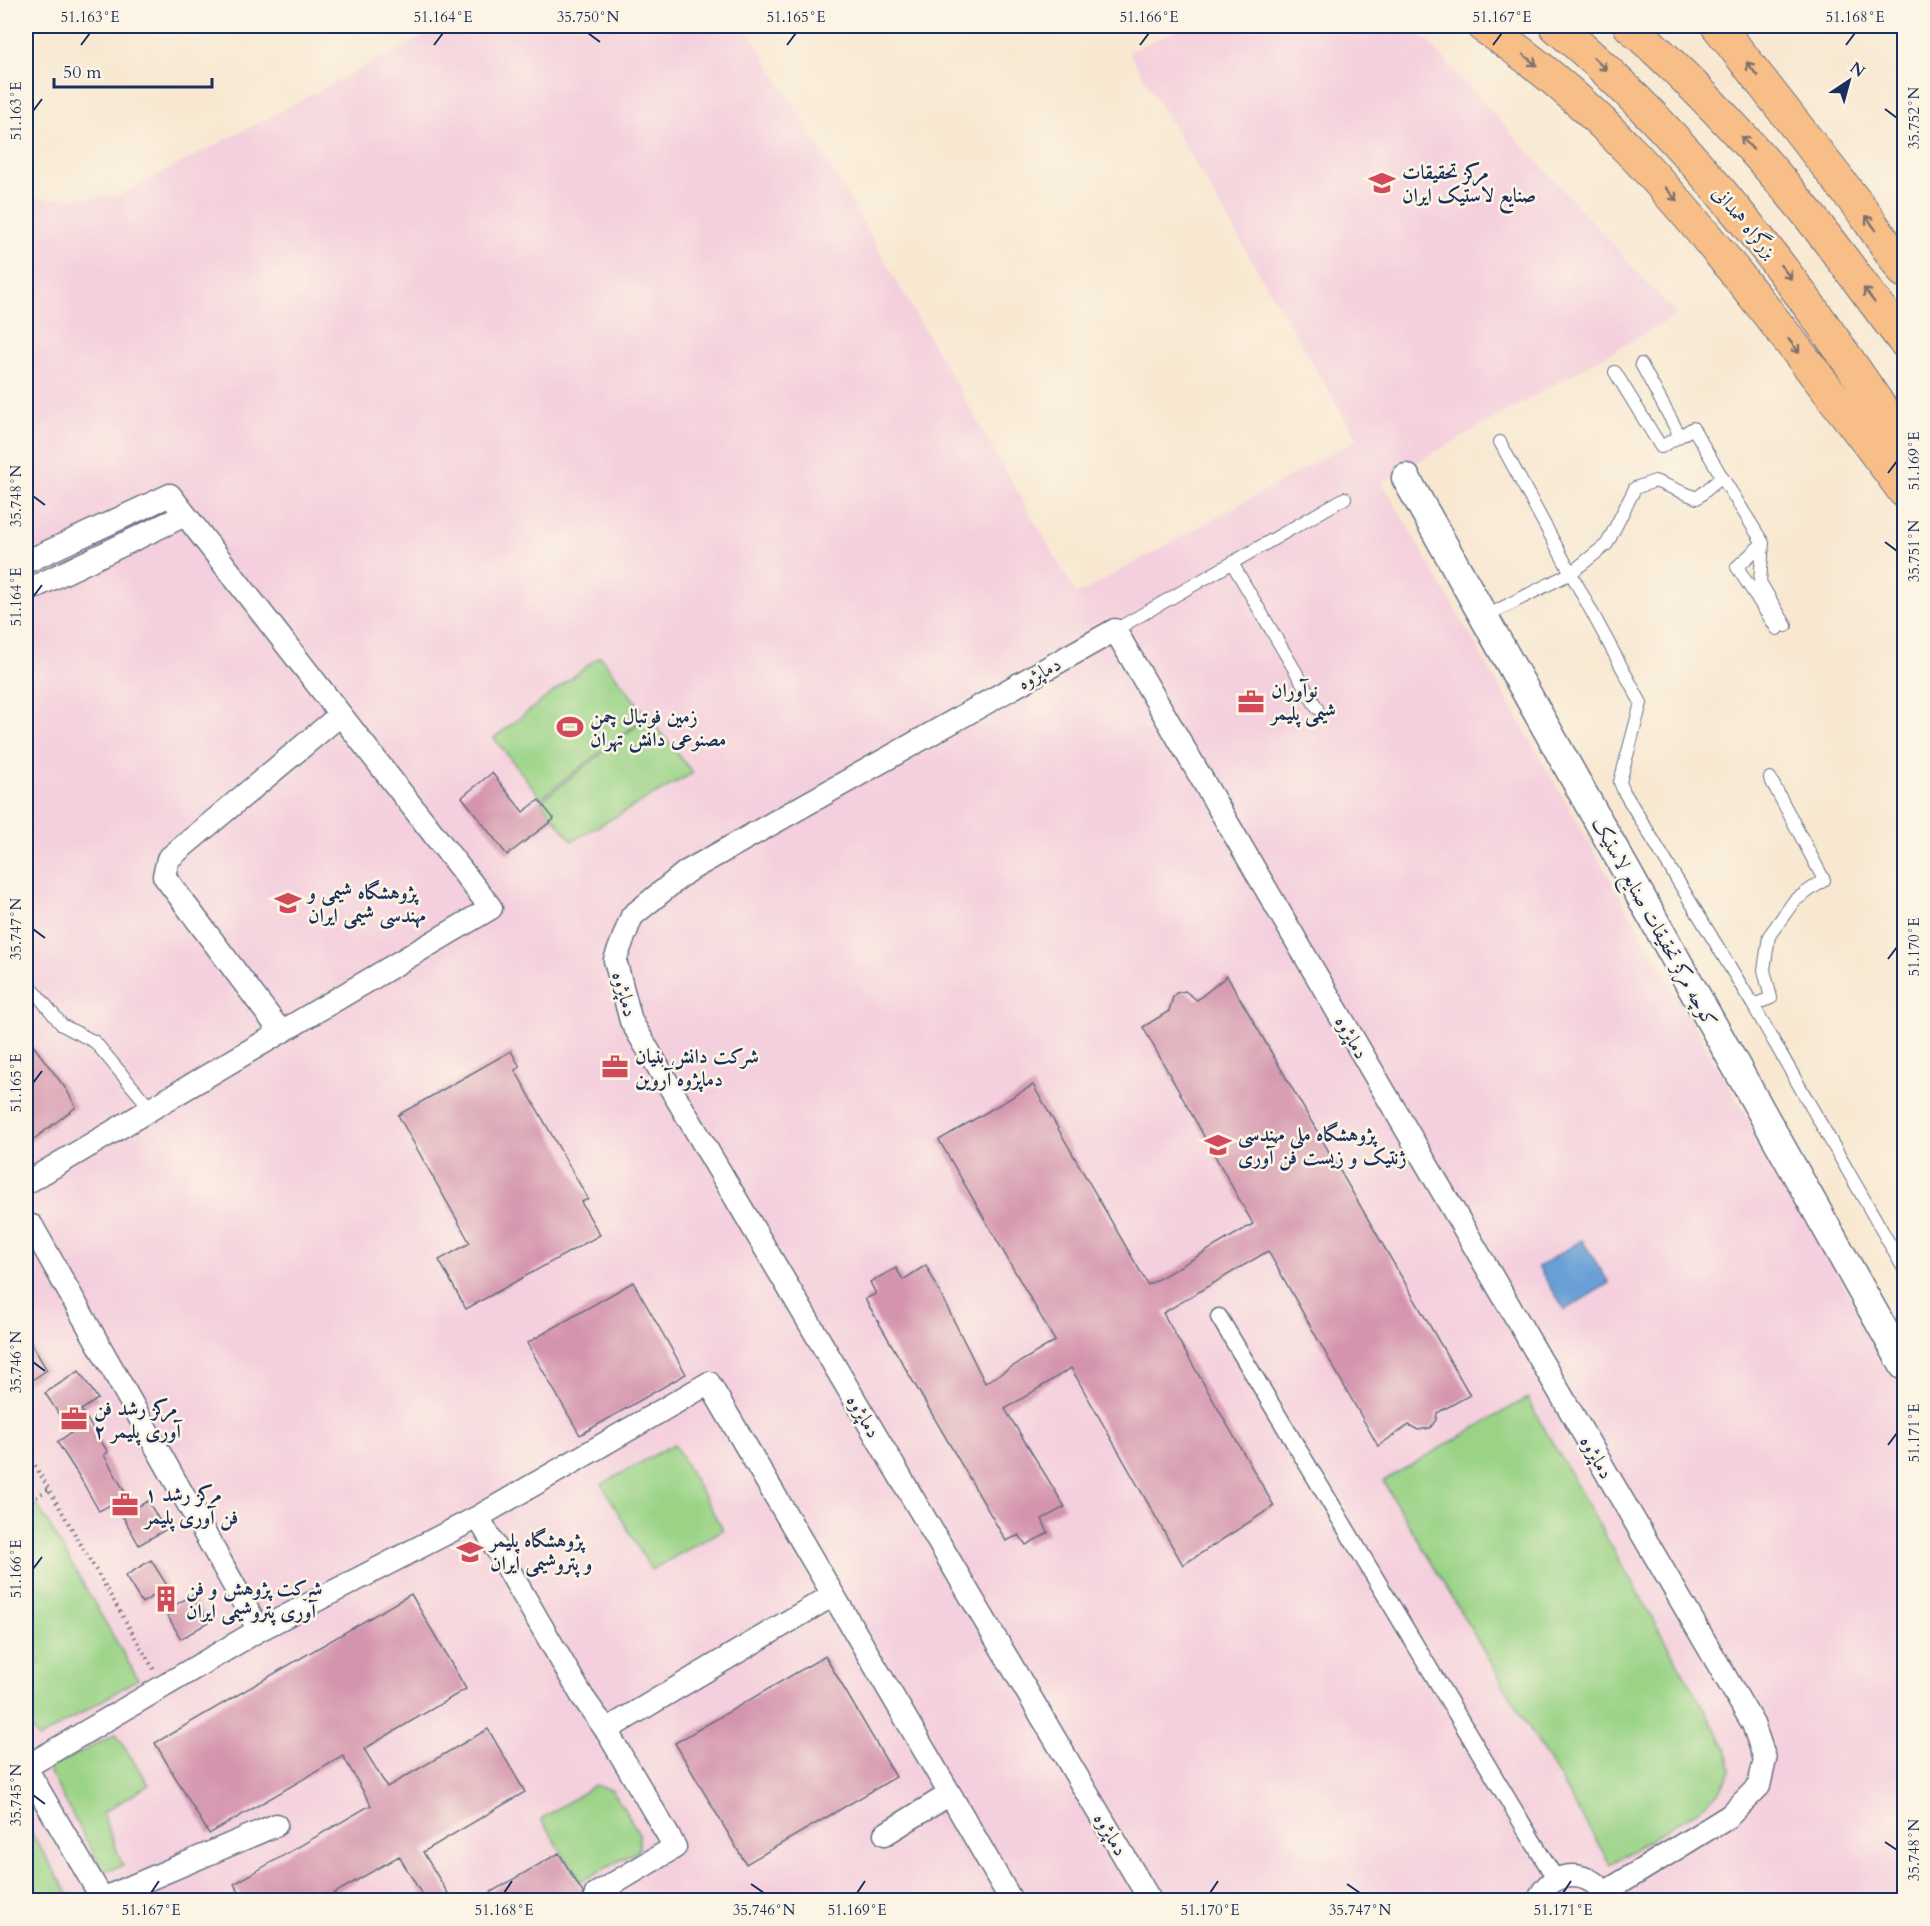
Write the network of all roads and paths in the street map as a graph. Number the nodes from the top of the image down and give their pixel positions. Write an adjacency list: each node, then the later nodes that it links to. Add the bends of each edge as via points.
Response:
1 (1483, 26): 14 (highway, one-way to 14, via 1571,94 1633,153 1700,228)
2 (1556, 26): 11 (highway, بزرگراه همدانی, one-way to 11, via 1676,142 1778,262)
3 (1630, 26): 6 (highway, one-way to 3, via 1758,155)
4 (1718, 26): 5 (highway, one-way to 4)
5 (1905, 271)
6 (1905, 341)
7 (1641, 364): 9 (lane)
8 (1615, 372): 9 (lane, via 1661,447)
9 (1680, 436): 12 (lane, via 1693,428)
10 (1500, 442): 20 (lane)
11 (1905, 443)
12 (1722, 477): 17 (lane); 20 (lane, via 1696,498 1655,481 1635,488 1607,544)
13 (1406, 478): 22 (street, کوچه مرکز تحقیقات صنایع لاستیک)
14 (1905, 491)
15 (1345, 498): 19 (lane)
16 (185, 515): 18 (street, via 170,495); 21 (street); 25 (street)
17 (1763, 543): 17 (lane, via 1737,567 1782,628 1760,582)
18 (26, 562)
19 (1232, 563): 23 (lane); 24 (lane)
20 (1571, 573): 22 (lane); 28 (lane, via 1641,703 1620,782)
21 (26, 591)
22 (1484, 617): 35 (street, کوچه مرکز تحقیقات صنایع لاستیک)
23 (1115, 630): 50 (street, دماپژوه, via 1753,1724 1765,1759 1759,1786 1729,1816); 53 (street, دماپژوه, via 686,872 632,916 615,960 631,1021)
24 (1317, 708)
25 (340, 715): 29 (street, via 168,859 164,876); 29 (street, via 491,908)
26 (1770, 778): 28 (lane, via 1824,880 1794,902 1769,936 1764,970 1771,998)
27 (26, 981): 30 (lane, via 62,1025 95,1042)
28 (1753, 1005): 33 (lane)
29 (281, 1032): 30 (street)
30 (151, 1109): 31 (street)
31 (26, 1183)
32 (26, 1230): 41 (street, via 32,1226)
33 (1905, 1269)
34 (1219, 1317): 48 (street)
35 (1905, 1366)
36 (26, 1450): 37 (path)
37 (49, 1489): 38 (path); 42 (path)
38 (26, 1503)
39 (478, 1517): 40 (street, via 709,1383); 41 (street); 43 (street, via 582,1696)
40 (833, 1595): 43 (street); 45 (street)
41 (259, 1630): 42 (street)
42 (164, 1686): 44 (street)
43 (606, 1730): 49 (street, via 675,1847)
44 (26, 1768): 51 (street)
45 (950, 1794): 47 (street); 52 (street)
46 (276, 1825): 51 (street)
47 (885, 1834)
48 (1556, 1880): 50 (street, via 1572,1875 1585,1877 1596,1883); 54 (street)
49 (596, 1894)
50 (1606, 1897)
51 (102, 1900)
52 (1011, 1900)
53 (1150, 1900)
54 (1539, 1900)

